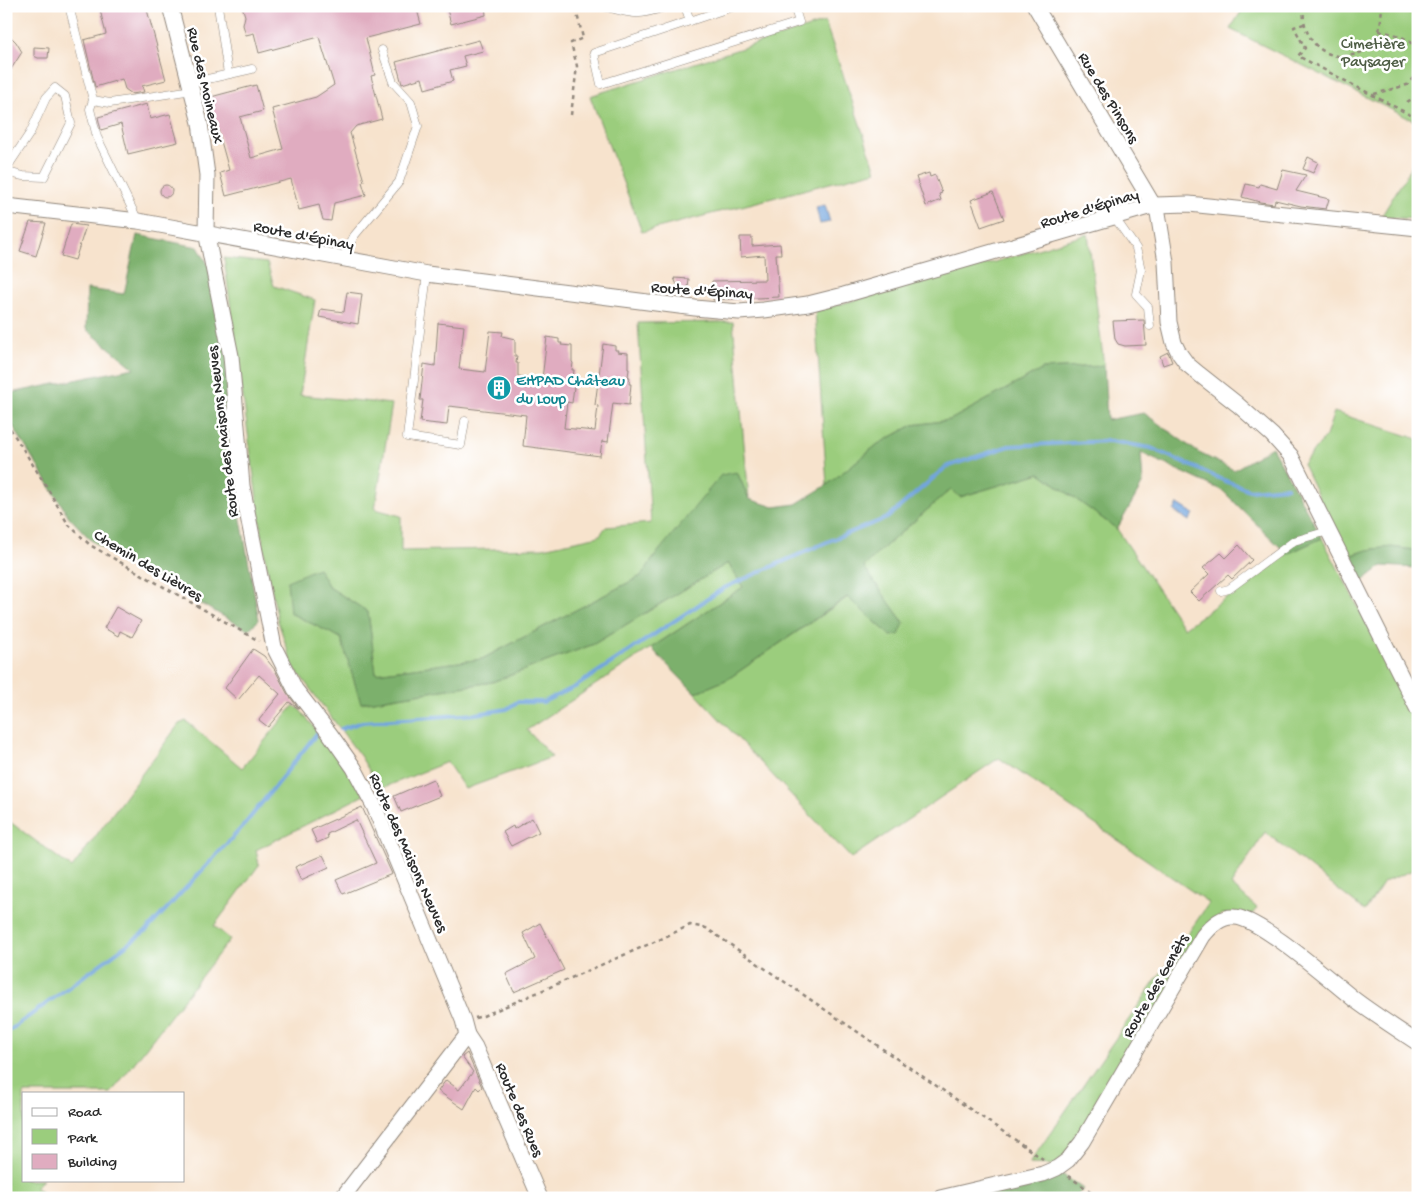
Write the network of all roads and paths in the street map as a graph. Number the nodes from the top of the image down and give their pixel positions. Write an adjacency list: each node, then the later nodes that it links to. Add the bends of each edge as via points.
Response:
1 (69, 6): 26 (lane)
2 (170, 6): 23 (street, Rue des Moineaux)
3 (218, 6): 22 (lane)
4 (575, 6): 28 (path, via 583,38 571,43 577,66)
5 (603, 6): 6 (lane, via 631,14 648,13)
6 (667, 6)
7 (685, 6): 15 (lane)
8 (735, 6): 15 (lane)
9 (794, 6): 15 (lane, via 799,22 601,84 594,53)
10 (1035, 6): 31 (street, Rue des Pinsons)
11 (1304, 6): 16 (path)
12 (1382, 6): 17 (path)
13 (1407, 6): 14 (path)
14 (1418, 15)
15 (690, 21)
16 (1304, 24): 17 (path, via 1318,47 1342,56 1368,49); 24 (path, via 1294,27 1305,48 1298,56)
17 (1379, 31): 19 (path, via 1404,37)
18 (382, 50): 37 (lane, via 393,82 411,102 418,126 399,182 354,236)
19 (1418, 52)
20 (252, 69): 22 (lane)
21 (1418, 72): 24 (path, via 1407,85)
22 (228, 74): 23 (lane)
23 (191, 86): 26 (lane, via 110,104); 36 (street, Rue des Moineaux, via 207,175)
24 (1373, 94): 29 (path)
25 (1418, 95): 27 (path)
26 (93, 100): 34 (lane, via 90,109 97,137)
27 (1408, 102)
28 (571, 116)
29 (1418, 119)
30 (6, 171): 30 (lane, via 30,133 46,98 55,88 65,96 71,123 44,177)
31 (1155, 205): 33 (street, Route d'Épinay); 35 (street, Route d'Épinay, via 1189,204); 42 (street, Rue des Pinsons, via 1162,234 1169,322 1179,353 1187,364 1282,445 1301,474)
32 (6, 206): 34 (street, Route d'Épinay)
33 (1115, 218): 38 (street, Route d'Épinay, via 844,295 764,310 739,312 694,308); 39 (lane, via 1136,248 1141,270 1136,294 1148,307)
34 (138, 220): 36 (street, Route d'Épinay)
35 (1418, 228)
36 (206, 232): 37 (street, Route d'Épinay); 44 (street, Route des Maisons Neuves, via 231,356 242,486)
37 (342, 260): 38 (street, Route d'Épinay)
38 (427, 274): 40 (lane, via 406,437 461,445)
39 (1150, 326)
40 (465, 421)
41 (6, 422): 44 (path, Chemin des Lièvres, via 68,524 90,545 254,639)
42 (1328, 531): 43 (lane, via 1294,541 1230,589); 45 (street, Rue des Pinsons)
43 (1222, 591)
44 (274, 647): 46 (street, Route des Maisons Neuves, via 295,689 354,768 374,806)
45 (1418, 710)
46 (463, 1020): 47 (street, Route des Maisons Neuves); 49 (path, via 483,1016 690,925 706,928)
47 (467, 1035): 50 (street); 51 (street, Route des Rues, via 476,1047)
48 (1418, 1043): 49 (street, Route des Genêts, via 1257,925 1233,916 1221,920 1208,929 1082,1142)
49 (1057, 1168): 52 (street, Route des Genêts); 53 (path)
50 (342, 1198)
51 (540, 1198)
52 (940, 1198)
53 (1100, 1198)

